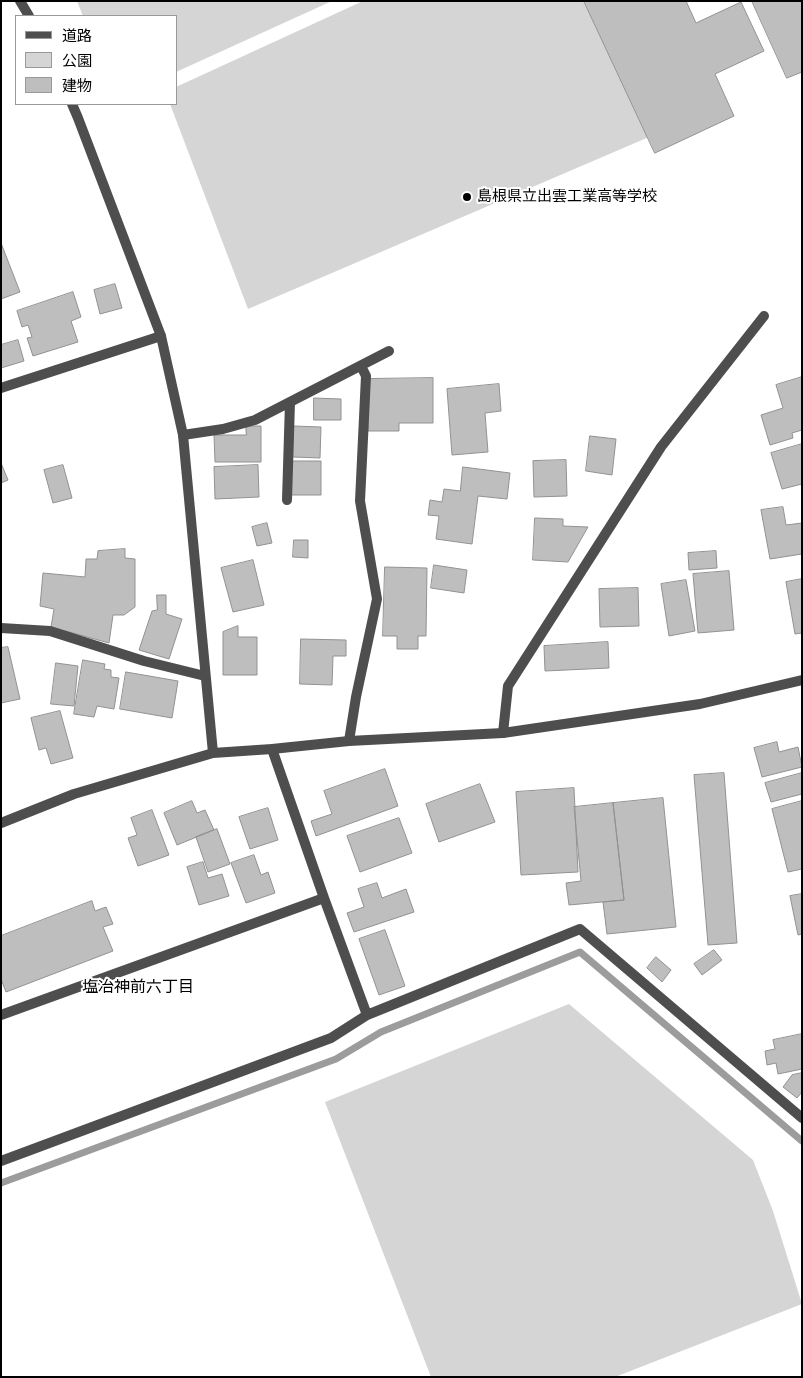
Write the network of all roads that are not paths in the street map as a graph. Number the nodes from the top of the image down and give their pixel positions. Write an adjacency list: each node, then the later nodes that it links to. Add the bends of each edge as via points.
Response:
1 (20, 1): 2 (street)
2 (28, 15)
3 (72, 105): 5 (street)
4 (764, 316): 15 (street, via 661,447 508,686)
5 (160, 336): 8 (street); 10 (street)
6 (389, 351): 7 (street)
7 (361, 366): 9 (street); 16 (street, via 366,376 360,501 377,599)
8 (1, 388)
9 (290, 402): 10 (street, via 255,420); 11 (street)
10 (183, 436): 13 (street)
11 (287, 500)
12 (1, 628): 13 (street, via 50,630 144,661)
13 (205, 676): 18 (street)
14 (802, 680): 15 (street, via 700,704)
15 (503, 733): 16 (street)
16 (349, 741): 17 (street)
17 (272, 749): 18 (street); 20 (street)
18 (213, 753): 19 (street, via 74,794)
19 (1, 823)
20 (324, 898): 21 (street); 22 (street)
21 (1, 1015)
22 (367, 1015): 23 (street, via 580,930); 24 (street, via 331,1038)
23 (802, 1118)
24 (1, 1161)

